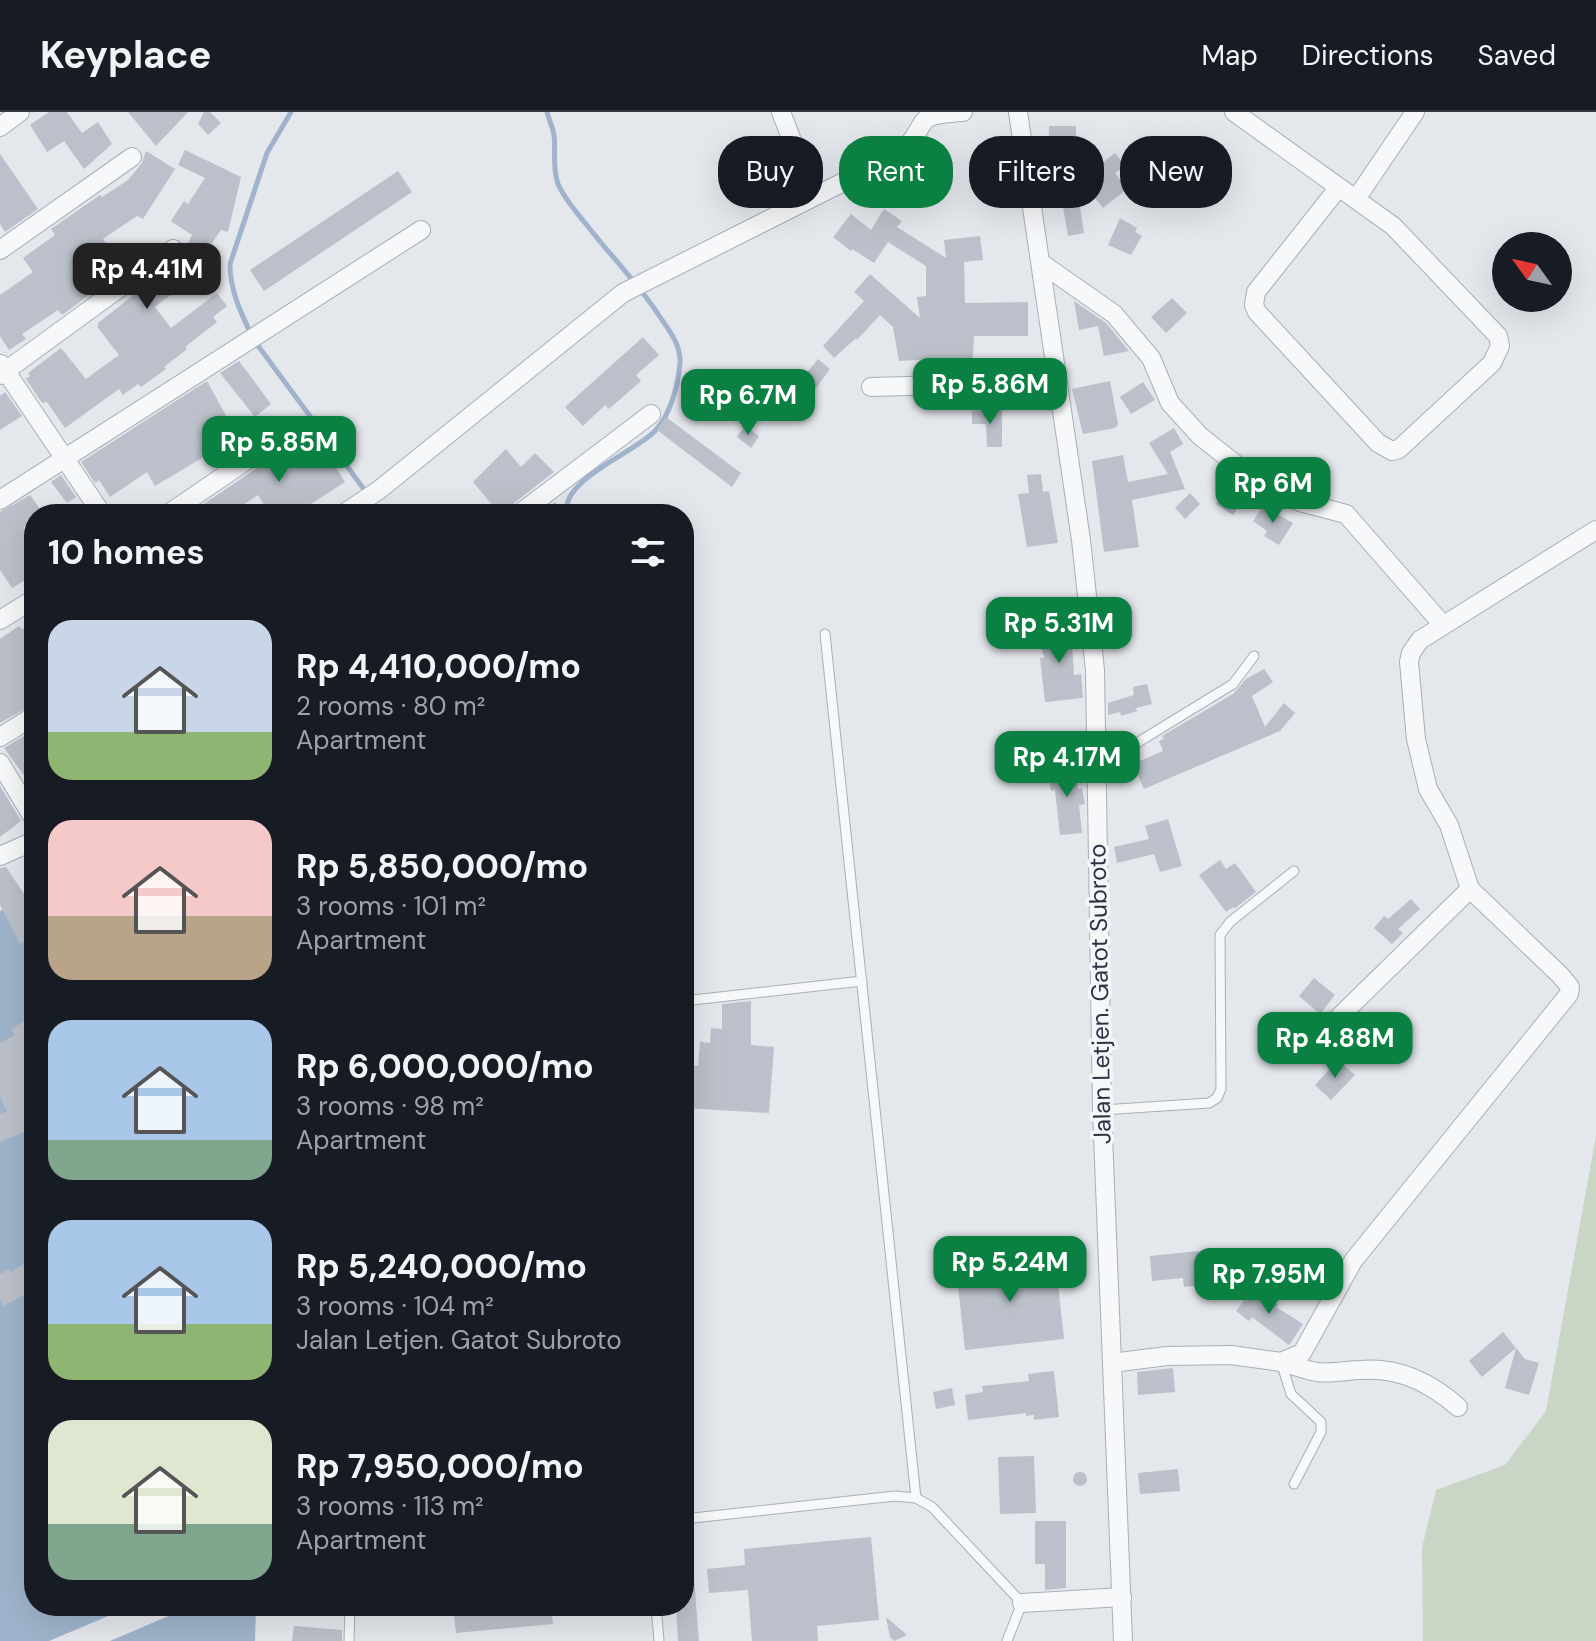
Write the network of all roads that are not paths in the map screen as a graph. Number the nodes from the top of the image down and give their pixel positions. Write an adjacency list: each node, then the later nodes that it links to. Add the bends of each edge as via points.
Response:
1 (20, 112): 7 (street)
2 (781, 112): 8 (street)
3 (963, 112): 11 (street, via 932,114 901,153)
4 (1018, 112): 17 (street, Jalan Letjen. Gatot Subroto)
5 (1234, 112): 10 (street)
6 (1415, 112): 12 (street)
7 (0, 127)
8 (790, 136)
9 (132, 157): 16 (street)
10 (1339, 187): 12 (street); 12 (street, via 1260,287 1254,305 1378,443 1392,451 1492,363 1500,346 1498,336 1408,239)
11 (823, 190)
12 (1356, 199)
13 (787, 208): 27 (street, via 623,293)
14 (421, 230): 23 (street)
15 (173, 249): 18 (street)
16 (0, 250)
17 (1041, 263): 19 (street, Jalan Letjen. Gatot Subroto); 32 (street, via 1114,314 1151,358 1170,403 1200,436 1271,487 1300,502 1346,514)
18 (2, 370): 23 (street)
19 (1058, 382): 20 (street); 38 (street, Jalan Letjen. Gatot Subroto, via 1095,670)
20 (871, 387)
21 (651, 414): 28 (street)
22 (256, 454): 26 (street)
23 (66, 460): 24 (street); 25 (street)
24 (0, 500)
25 (95, 504)
26 (183, 504)
27 (357, 504)
28 (532, 504)
29 (1596, 530): 32 (street)
30 (24, 605): 31 (street)
31 (0, 620)
32 (1443, 625): 43 (street, via 1420,640 1411,653 1409,673 1428,789 1449,825)
33 (825, 634): 44 (lane)
34 (1254, 656): 38 (lane, via 1233,684)
35 (24, 722): 36 (street)
36 (0, 737)
37 (0, 763): 39 (street)
38 (1096, 768): 47 (street, Jalan Letjen. Gatot Subroto)
39 (24, 803)
40 (24, 845): 41 (street)
41 (0, 856)
42 (1294, 871): 47 (lane, via 1220,935 1217,1098 1209,1103)
43 (1470, 889): 46 (street); 48 (street, via 1560,975 1569,994 1353,1261 1302,1353)
44 (862, 981): 45 (lane); 52 (lane)
45 (694, 1000)
46 (1333, 1023)
47 (1102, 1110): 49 (street, Jalan Letjen. Gatot Subroto)
48 (1281, 1362): 49 (street, via 1231,1355); 50 (street, via 1319,1373 1362,1369 1403,1374); 51 (lane, via 1291,1394 1321,1422)
49 (1112, 1363): 54 (street, Jalan Letjen. Gatot Subroto)
50 (1458, 1407)
51 (1294, 1484)
52 (916, 1498): 53 (lane); 55 (lane, via 932,1507)
53 (694, 1518)
54 (1122, 1597): 55 (street); 58 (street, Jalan Letjen. Gatot Subroto)
55 (1022, 1603): 61 (lane)
56 (350, 1616): 59 (lane)
57 (657, 1616): 60 (lane)
58 (1126, 1639)
59 (349, 1641)
60 (659, 1641)
61 (1007, 1641)

